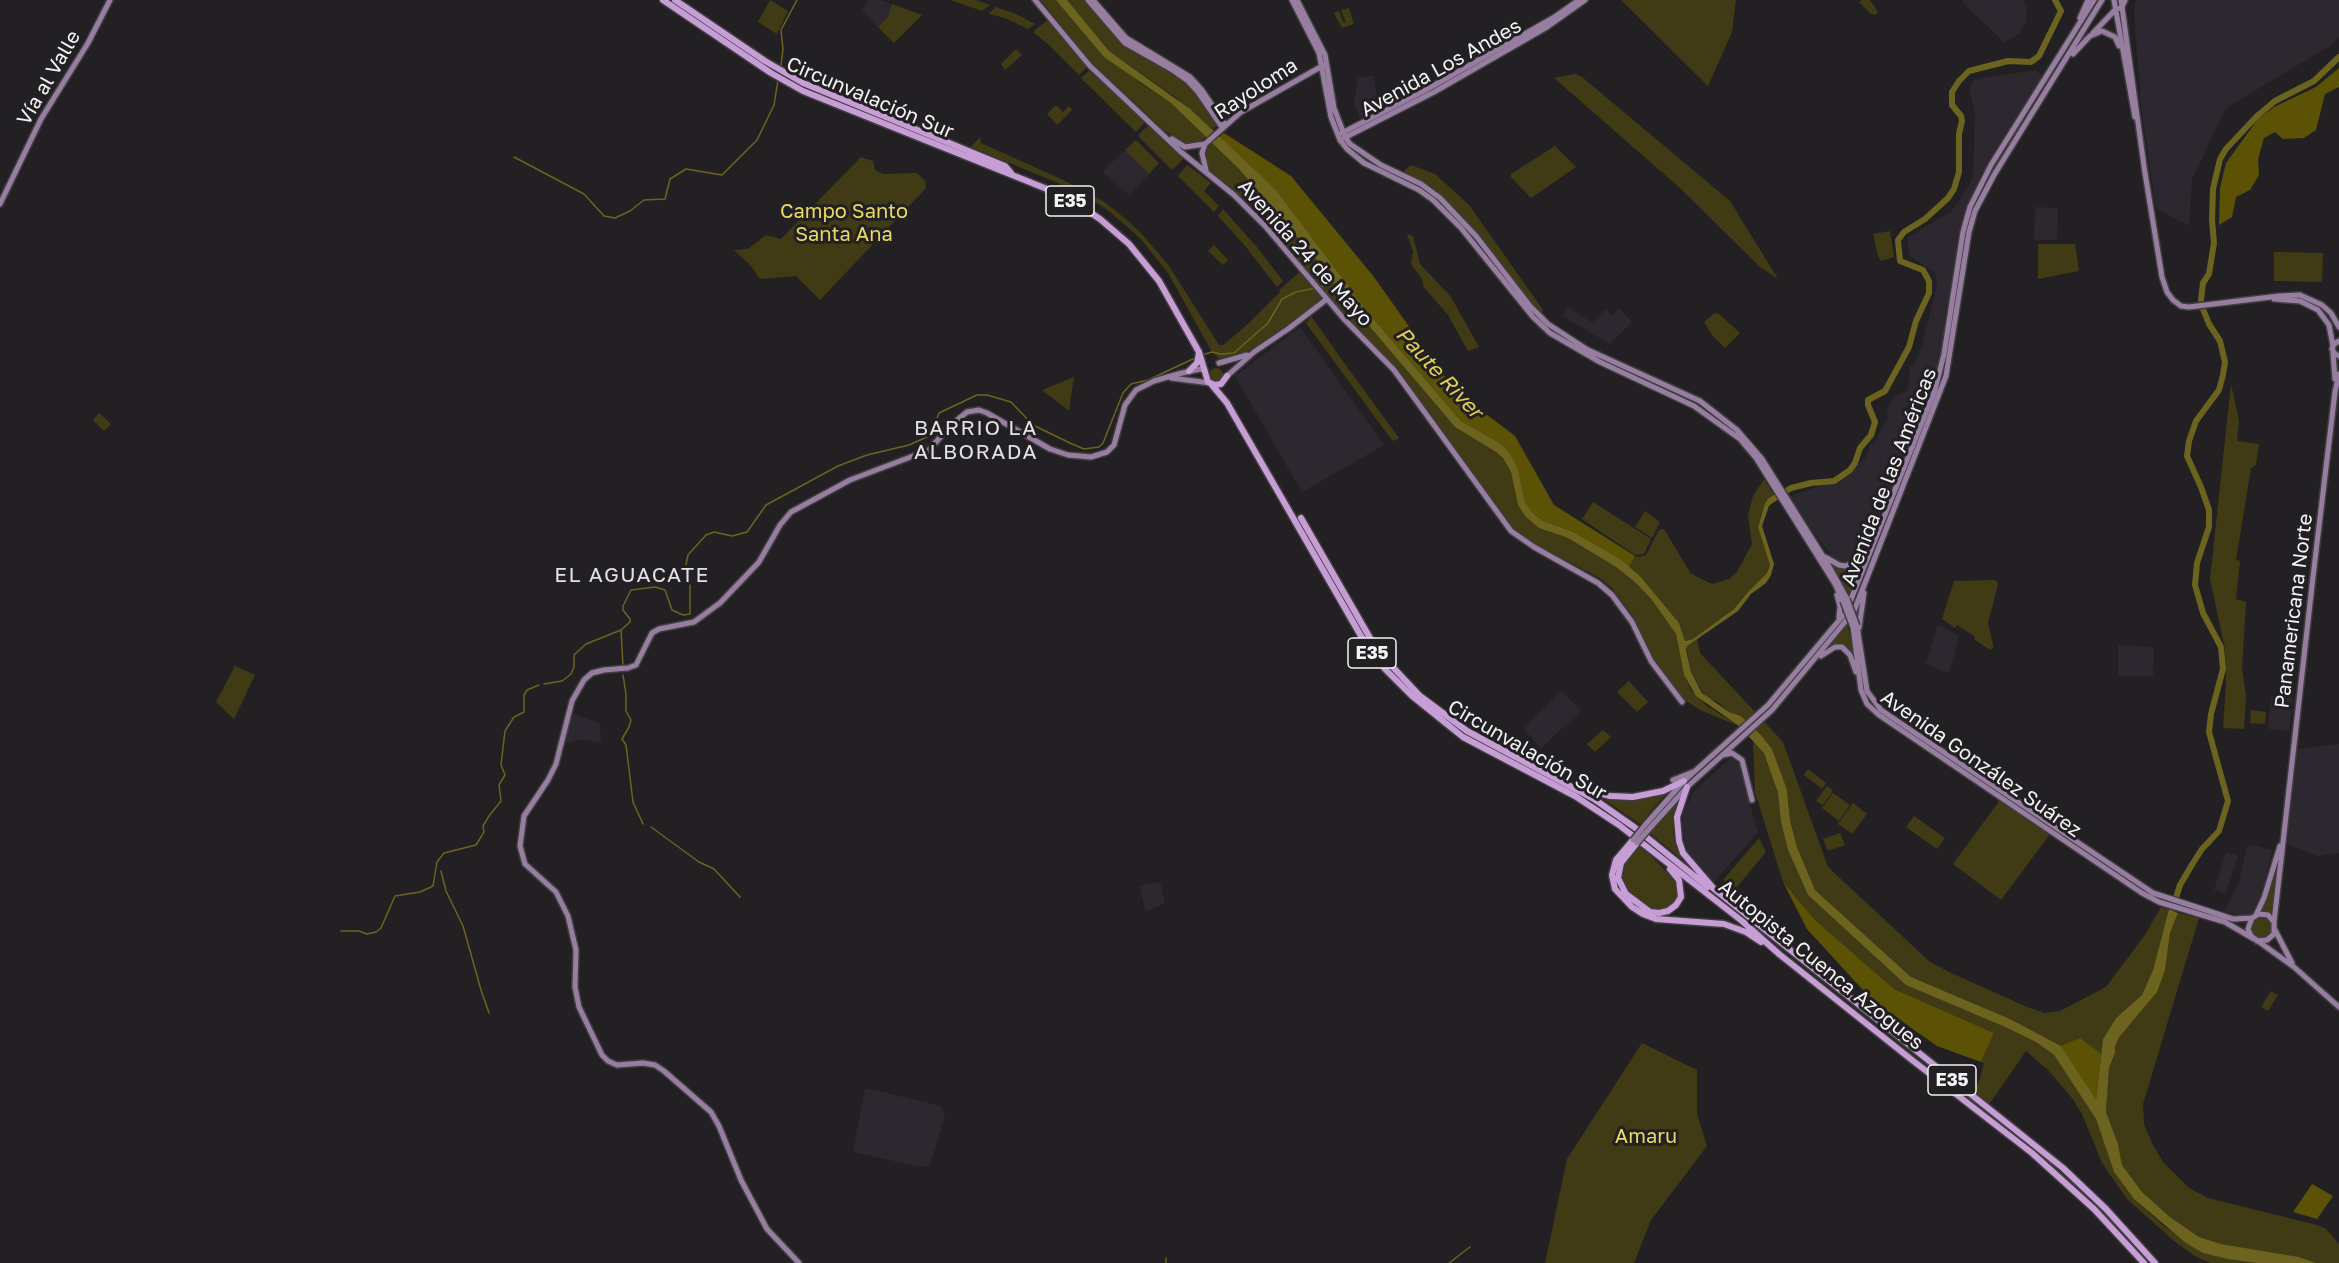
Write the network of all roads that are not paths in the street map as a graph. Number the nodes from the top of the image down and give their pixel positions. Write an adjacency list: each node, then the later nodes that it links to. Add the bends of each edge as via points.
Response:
1 (110, 0): 33 (main road, Vía al Valle, via 45,112)
2 (663, 0): 32 (highway, Circunvalación Sur / E35, via 804,91)
3 (675, 0): 32 (highway, Circunvalación Sur, via 803,83 1005,166)
4 (1035, 0): 23 (main road, Avenida 24 de Mayo, via 1080,56)
5 (1088, 0): 25 (main road, via 1125,42 1188,81)
6 (1094, 0): 25 (main road, via 1126,38 1180,69 1197,84)
7 (1292, 0): 21 (main road, Avenida González Suárez)
8 (1297, 0): 21 (main road, Avenida González Suárez, via 1323,50)
9 (1579, 0): 26 (main road, Avenida Los Andes)
10 (1585, 0): 26 (main road, Avenida Los Andes, via 1434,92)
11 (2088, 0): 17 (main road)
12 (2094, 0): 17 (main road, Avenida de las Américas)
13 (2102, 0): 20 (main road, Avenida de las Américas)
14 (2114, 0): 16 (main road, Panamericana Norte)
15 (2123, 2): 16 (main road); 24 (main road, Panamericana Norte)
16 (2115, 9): 18 (main road); 19 (main road, Panamericana Norte)
17 (2076, 26): 51 (main road, Avenida de las Américas, via 1991,165 1970,207 1935,390)
18 (2090, 36): 19 (main road, via 2103,31 2111,34 2119,44); 20 (main road)
19 (2124, 63): 24 (main road, Panamericana Norte)
20 (2064, 64): 53 (main road, Avenida de las Américas, via 1975,211 1946,376)
21 (1324, 65): 22 (main road, Avenida González Suárez); 25 (main road, Rayoloma, via 1258,101); 27 (main road, Avenida González Suárez, via 1329,108)
22 (1337, 117): 26 (main road, via 1345,126); 27 (main road, Avenida González Suárez)
23 (1150, 121): 29 (main road, Avenida 24 de Mayo, via 1179,145); 31 (main road, Avenida 24 de Mayo)
24 (2137, 121): 34 (main road, Panamericana Norte, via 2167,292 2181,306 2195,307)
25 (1222, 127): 28 (main road, Rayoloma)
26 (1355, 129): 27 (main road, Avenida Los Andes); 30 (main road)
27 (1342, 136): 30 (main road, Avenida González Suárez); 49 (main road, Avenida González Suárez, via 1357,158 1433,200 1472,240 1544,328 1600,362 1711,417 1749,449)
28 (1205, 144): 29 (main road, Rayoloma); 31 (main road, Rayoloma, via 1202,153)
29 (1192, 147)
30 (1355, 148): 49 (main road, Avenida González Suárez, via 1440,198 1548,324 1588,350 1688,395 1726,420 1756,450)
31 (1206, 172): 35 (main road, Avenida 24 de Mayo, via 1250,209)
32 (1011, 174): 39 (highway, Circunvalación Sur / E35, via 1079,205 1121,236 1159,281)
33 (0, 204)
34 (2269, 298): 36 (main road, Panamericana Norte, via 2305,297 2327,310); 38 (main road, Panamericana Norte, via 2300,301 2318,310 2329,325)
35 (1327, 299): 40 (main road); 59 (main road, Avenida 24 de Mayo, via 1394,370 1511,531 1598,583 1619,603 1651,661)
36 (2339, 327)
37 (2339, 341): 38 (main road)
38 (2335, 351): 48 (main road, Panamericana Norte)
39 (1199, 352): 42 (highway, Circunvalación Sur / E35); 43 (highway, via 1197,363)
40 (1254, 352): 41 (main road); 45 (main road)
41 (1219, 363)
42 (1206, 370): 43 (main road); 47 (highway, E35)
43 (1189, 371): 46 (main road)
44 (2339, 374): 48 (main road, Panamericana Norte)
45 (1227, 376): 47 (highway, via 1221,384)
46 (1167, 378): 47 (main road); 81 (main road, via 1132,393 1116,441 1107,452 1068,455 987,413 968,412 929,450 850,480 791,512 759,562 720,603 694,622 652,633 634,666 592,673 584,680 567,713 556,764 524,816 521,856 528,868 556,892 568,916 576,950 579,1007 602,1055 614,1065 647,1063 659,1067 711,1112 767,1229)
47 (1211, 384): 69 (highway, Circunvalación Sur / E35, via 1226,400 1356,628 1389,674 1453,730 1581,801)
48 (2336, 387): 68 (main road, Panamericana Norte)
49 (1778, 489): 52 (main road, Avenida González Suárez)
50 (1301, 518): 64 (highway, Circunvalación Sur / E35, via 1365,629 1410,686 1454,722)
51 (1870, 552): 52 (main road, via 1845,566); 54 (main road, Avenida de las Américas, via 1854,596)
52 (1822, 559): 54 (main road, via 1839,598); 55 (main road, Avenida González Suárez, bridge)
53 (1865, 582): 56 (main road); 57 (main road, Avenida de las Américas, via 1849,617)
54 (1837, 623): 60 (main road, Avenida de las Américas)
55 (1855, 626): 56 (main road, Avenida González Suárez); 58 (main road, Avenida González Suárez)
56 (1859, 635): 72 (main road, Avenida González Suárez, via 1867,692 1881,710)
57 (1815, 660): 58 (main road, via 1835,647 1844,649 1850,655); 60 (main road, Avenida de las Américas)
58 (1860, 686): 72 (main road, Avenida González Suárez, via 1868,704 1886,720 2142,893)
59 (1682, 702)
60 (1770, 707): 61 (main road, Avenida de las Américas); 62 (main road, Avenida de las Américas)
61 (1722, 755): 65 (main road, Avenida de las Américas); 66 (main road, via 1732,753 1740,757)
62 (1694, 772): 63 (main road); 65 (main road, Avenida de las Américas)
63 (1673, 780)
64 (1567, 781): 65 (highway, via 1596,794 1633,797); 71 (highway, Circunvalación Sur / E35)
65 (1686, 784): 67 (main road, Avenida de las Américas, bridge); 71 (highway, via 1677,816 1679,841 1683,853)
66 (1752, 800)
67 (1635, 841): 69 (highway, via 1620,865 1618,881 1631,898 1656,913 1672,909 1682,893 1677,876); 78 (highway, via 1616,860 1612,875 1618,893 1632,907 1656,919 1731,926)
68 (2279, 854): 74 (main road, Panamericana Norte); 75 (main road, Panamericana Norte)
69 (1660, 857): 70 (highway, Circunvalación Sur / E35)
70 (1693, 882): 78 (highway, Autopista Cuenca Azogues / E35)
71 (1714, 889): 83 (highway, Autopista Cuenca Azogues / E35, via 2063,1168)
72 (2166, 901): 73 (main road, Avenida González Suárez)
73 (2184, 906): 74 (main road, Avenida González Suárez, via 2233,919); 77 (main road, Avenida González Suárez, via 2225,922)
74 (2254, 917): 75 (main road, via 2268,915); 77 (main road, via 2248,929)
75 (2274, 921): 76 (main road)
76 (2275, 930): 77 (main road, via 2267,940); 79 (main road)
77 (2256, 940): 79 (main road, Avenida González Suárez)
78 (1779, 954): 82 (highway, Autopista Cuenca Azogues / E35, via 2050,1169)
79 (2294, 967): 80 (main road)
80 (2339, 1007)
81 (799, 1263)
82 (2144, 1263)
83 (2155, 1263)

